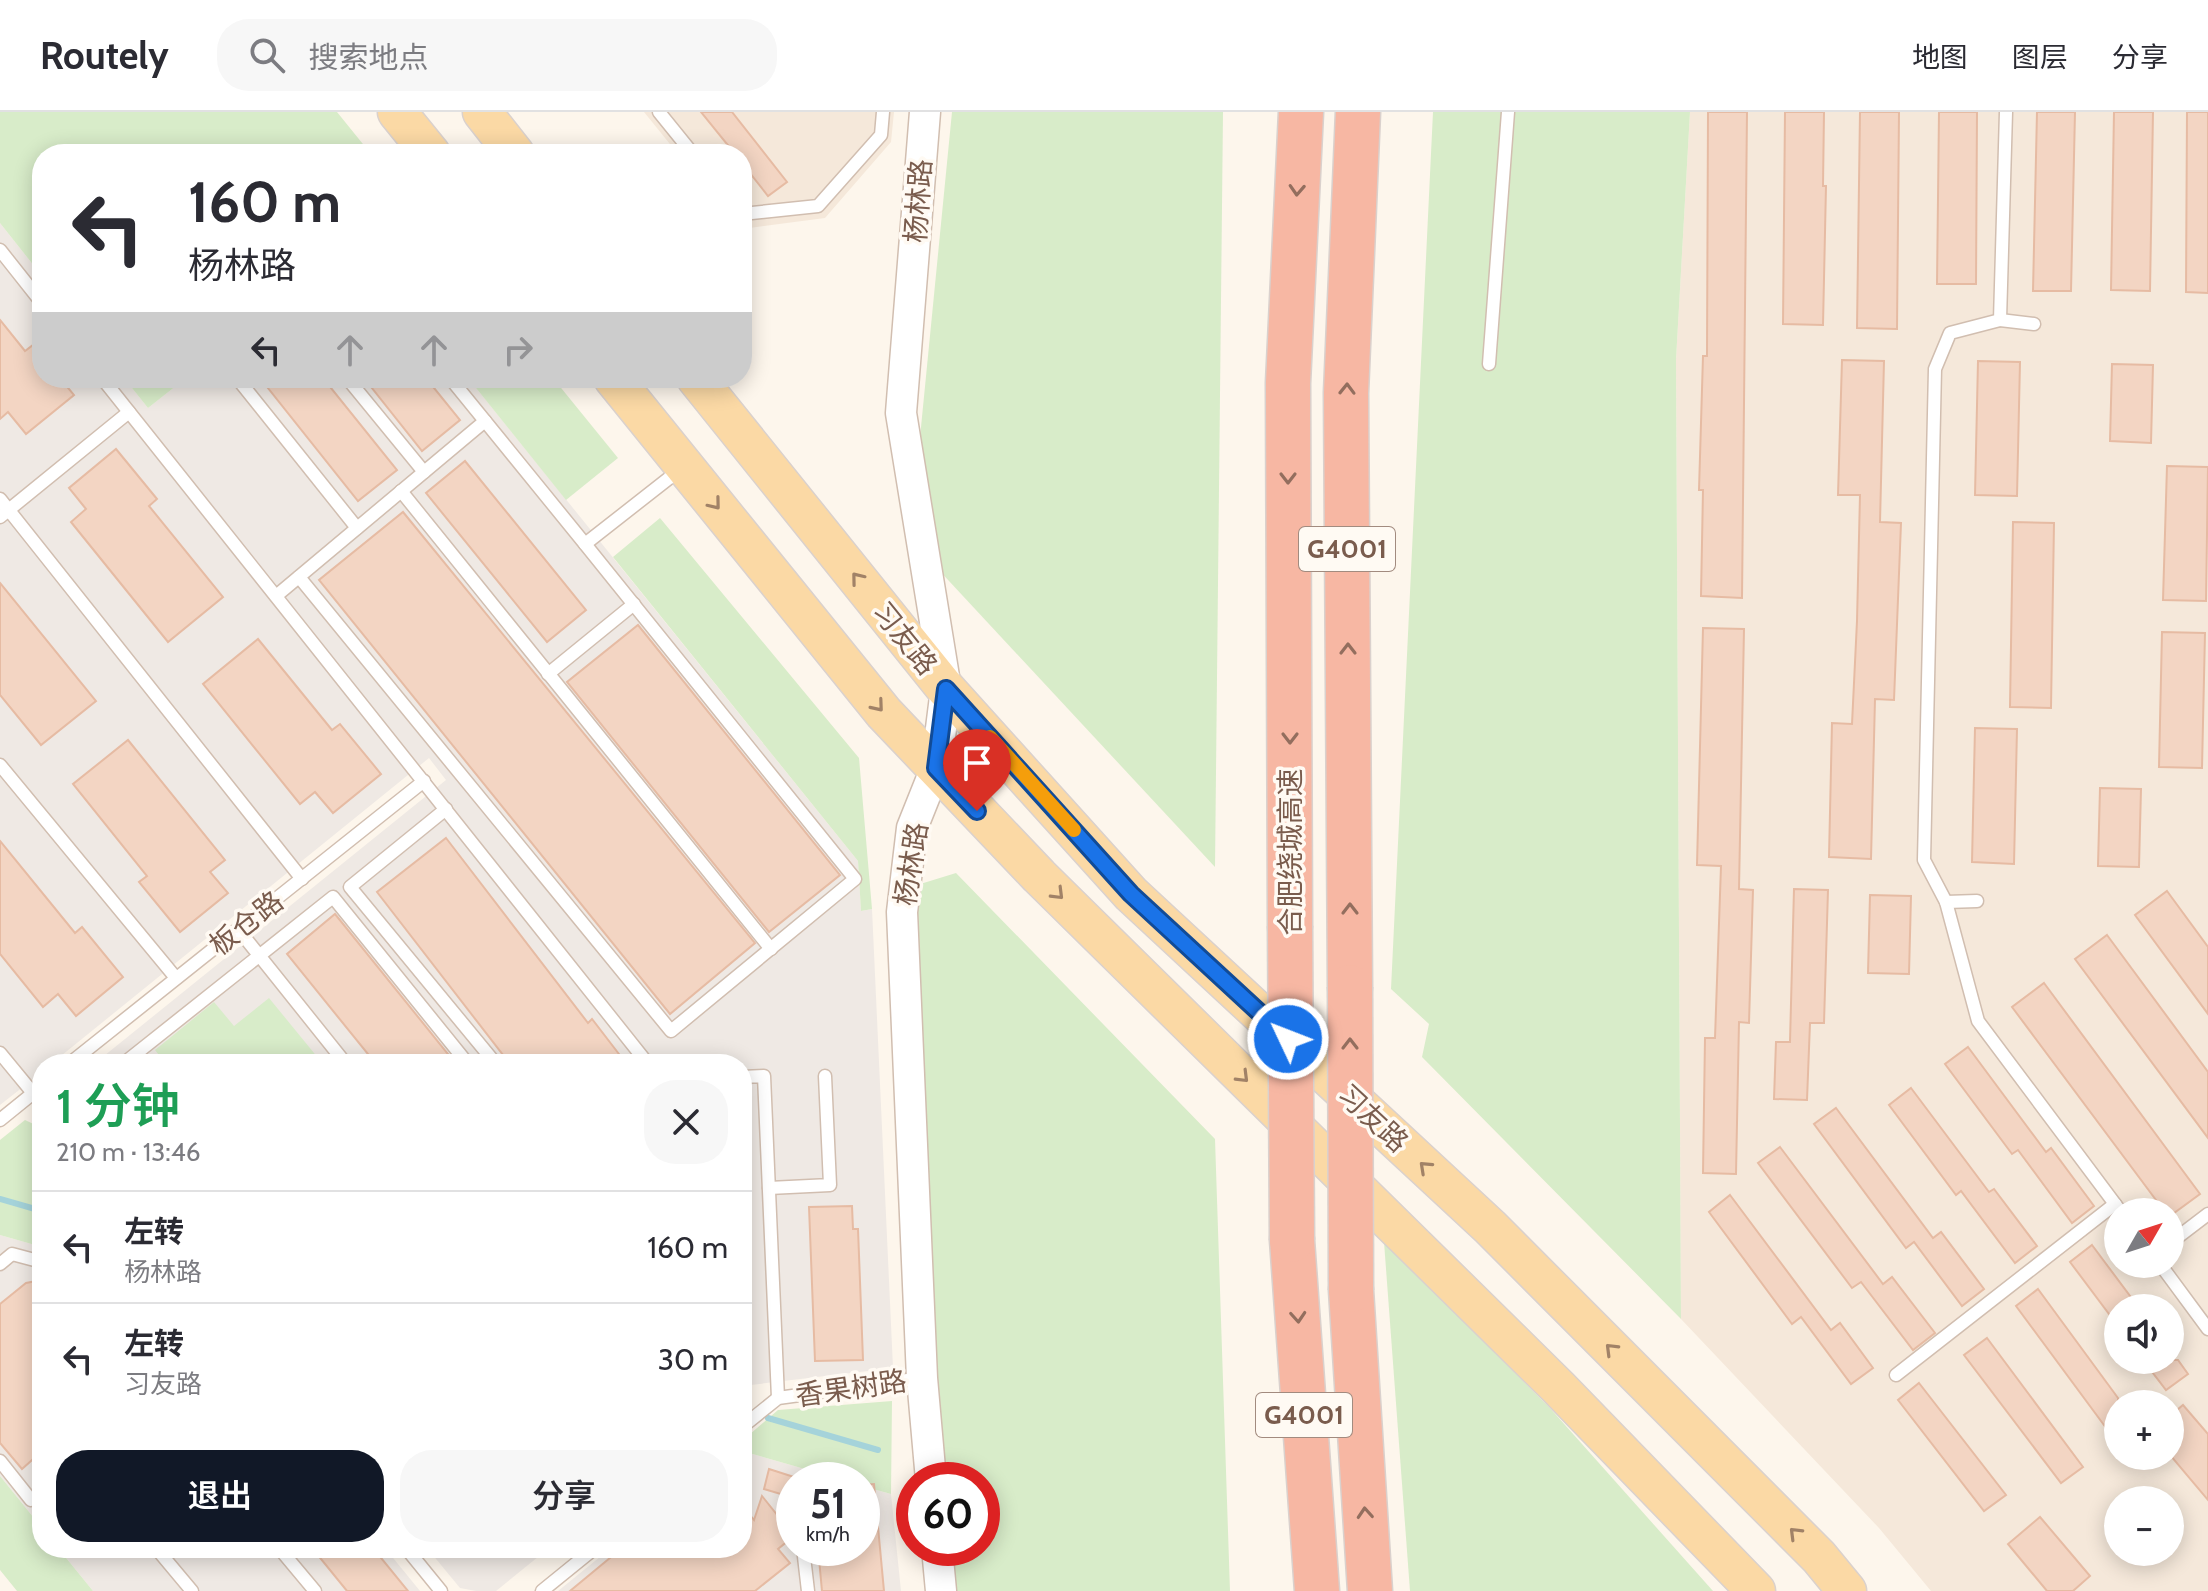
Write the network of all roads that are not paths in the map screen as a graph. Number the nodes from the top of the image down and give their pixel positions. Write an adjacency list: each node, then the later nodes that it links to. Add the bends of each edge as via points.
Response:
1 (397, 112): 10 (main road)
2 (482, 112): 11 (main road)
3 (659, 112): 12 (lane)
4 (883, 112): 13 (lane, via 881,135 818,206)
5 (925, 112): 37 (street, 杨林路, via 901,413)
6 (1301, 112): 89 (highway, 合肥绕城高速 / G4001, one-way to 89, bridge, via 1288,383 1292,1240)
7 (1358, 112): 90 (highway, 合肥绕城高速 / G4001, one-way to 7, bridge, via 1351,1290 1346,393)
8 (1508, 112): 18 (lane)
9 (2006, 112): 16 (lane)
10 (423, 144)
11 (507, 144)
12 (685, 144)
13 (752, 213)
14 (0, 250): 15 (lane)
15 (32, 290)
16 (2000, 320): 17 (lane); 44 (lane, via 1950,333 1935,369 1924,860)
17 (2034, 324)
18 (1489, 364)
19 (110, 388): 25 (lane)
20 (245, 388): 31 (lane)
21 (355, 388): 28 (lane)
22 (458, 388): 26 (lane)
23 (621, 388): 27 (main road)
24 (704, 388): 37 (main road, 习友路, one-way to 24)
25 (129, 412): 30 (lane); 34 (lane)
26 (485, 421): 28 (lane); 32 (lane)
27 (684, 466): 32 (lane); 39 (main road, one-way to 39, via 884,713)
28 (424, 472): 29 (lane)
29 (401, 491): 31 (lane); 36 (lane)
30 (3, 509): 42 (lane)
31 (357, 528): 33 (lane)
32 (585, 544): 35 (lane)
33 (299, 577): 34 (lane); 46 (lane, via 671,1031)
34 (276, 596): 40 (lane)
35 (634, 604): 36 (lane); 46 (lane, via 855,879)
36 (548, 674): 46 (lane)
37 (946, 689): 39 (street, 杨林路); 92 (main road, 习友路, one-way to 37, via 1490,1227 1131,894)
38 (0, 765): 48 (lane)
39 (936, 768): 71 (street, 杨林路, via 912,828 902,912); 91 (main road, one-way to 91)
40 (424, 781): 41 (lane); 42 (lane, 板仓路)
41 (446, 809): 54 (lane, via 350,887); 55 (lane)
42 (302, 879): 45 (lane, 板仓路)
43 (1977, 901): 44 (lane)
44 (1946, 902): 62 (lane, via 1978,1021)
45 (238, 929): 47 (lane); 48 (lane, 板仓路)
46 (771, 949)
47 (260, 956): 51 (lane); 52 (lane); 53 (lane, via 333,897)
48 (176, 978): 50 (lane, 板仓路)
49 (0, 1053): 58 (lane)
50 (81, 1054)
51 (136, 1054)
52 (338, 1054)
53 (460, 1054)
54 (488, 1054)
55 (640, 1054)
56 (825, 1076): 61 (lane, via 830,1185)
57 (752, 1077): 61 (lane, via 764,1076)
58 (32, 1083)
59 (32, 1094): 60 (lane)
60 (0, 1120)
61 (769, 1188): 72 (lane)
62 (2111, 1198)
63 (2208, 1214): 65 (lane)
64 (2104, 1219): 70 (lane)
65 (2184, 1232)
66 (32, 1259): 67 (lane, via 12,1254)
67 (0, 1264)
68 (2170, 1278): 69 (lane)
69 (2208, 1329)
70 (1896, 1375)
71 (922, 1378): 72 (lane, 香果树路); 75 (street, 杨林路)
72 (778, 1398): 73 (lane, 香果树路)
73 (752, 1419)
74 (0, 1461): 76 (lane)
75 (929, 1462)
76 (32, 1499)
77 (164, 1558): 83 (lane)
78 (287, 1558): 84 (lane)
79 (414, 1558): 85 (lane)
80 (583, 1558): 86 (lane)
81 (805, 1566): 87 (lane)
82 (939, 1566): 88 (street)
83 (192, 1591)
84 (315, 1591)
85 (441, 1591)
86 (542, 1591)
87 (808, 1591)
88 (941, 1591)
89 (1317, 1591)
90 (1370, 1591)
91 (1756, 1591)
92 (1847, 1591)

